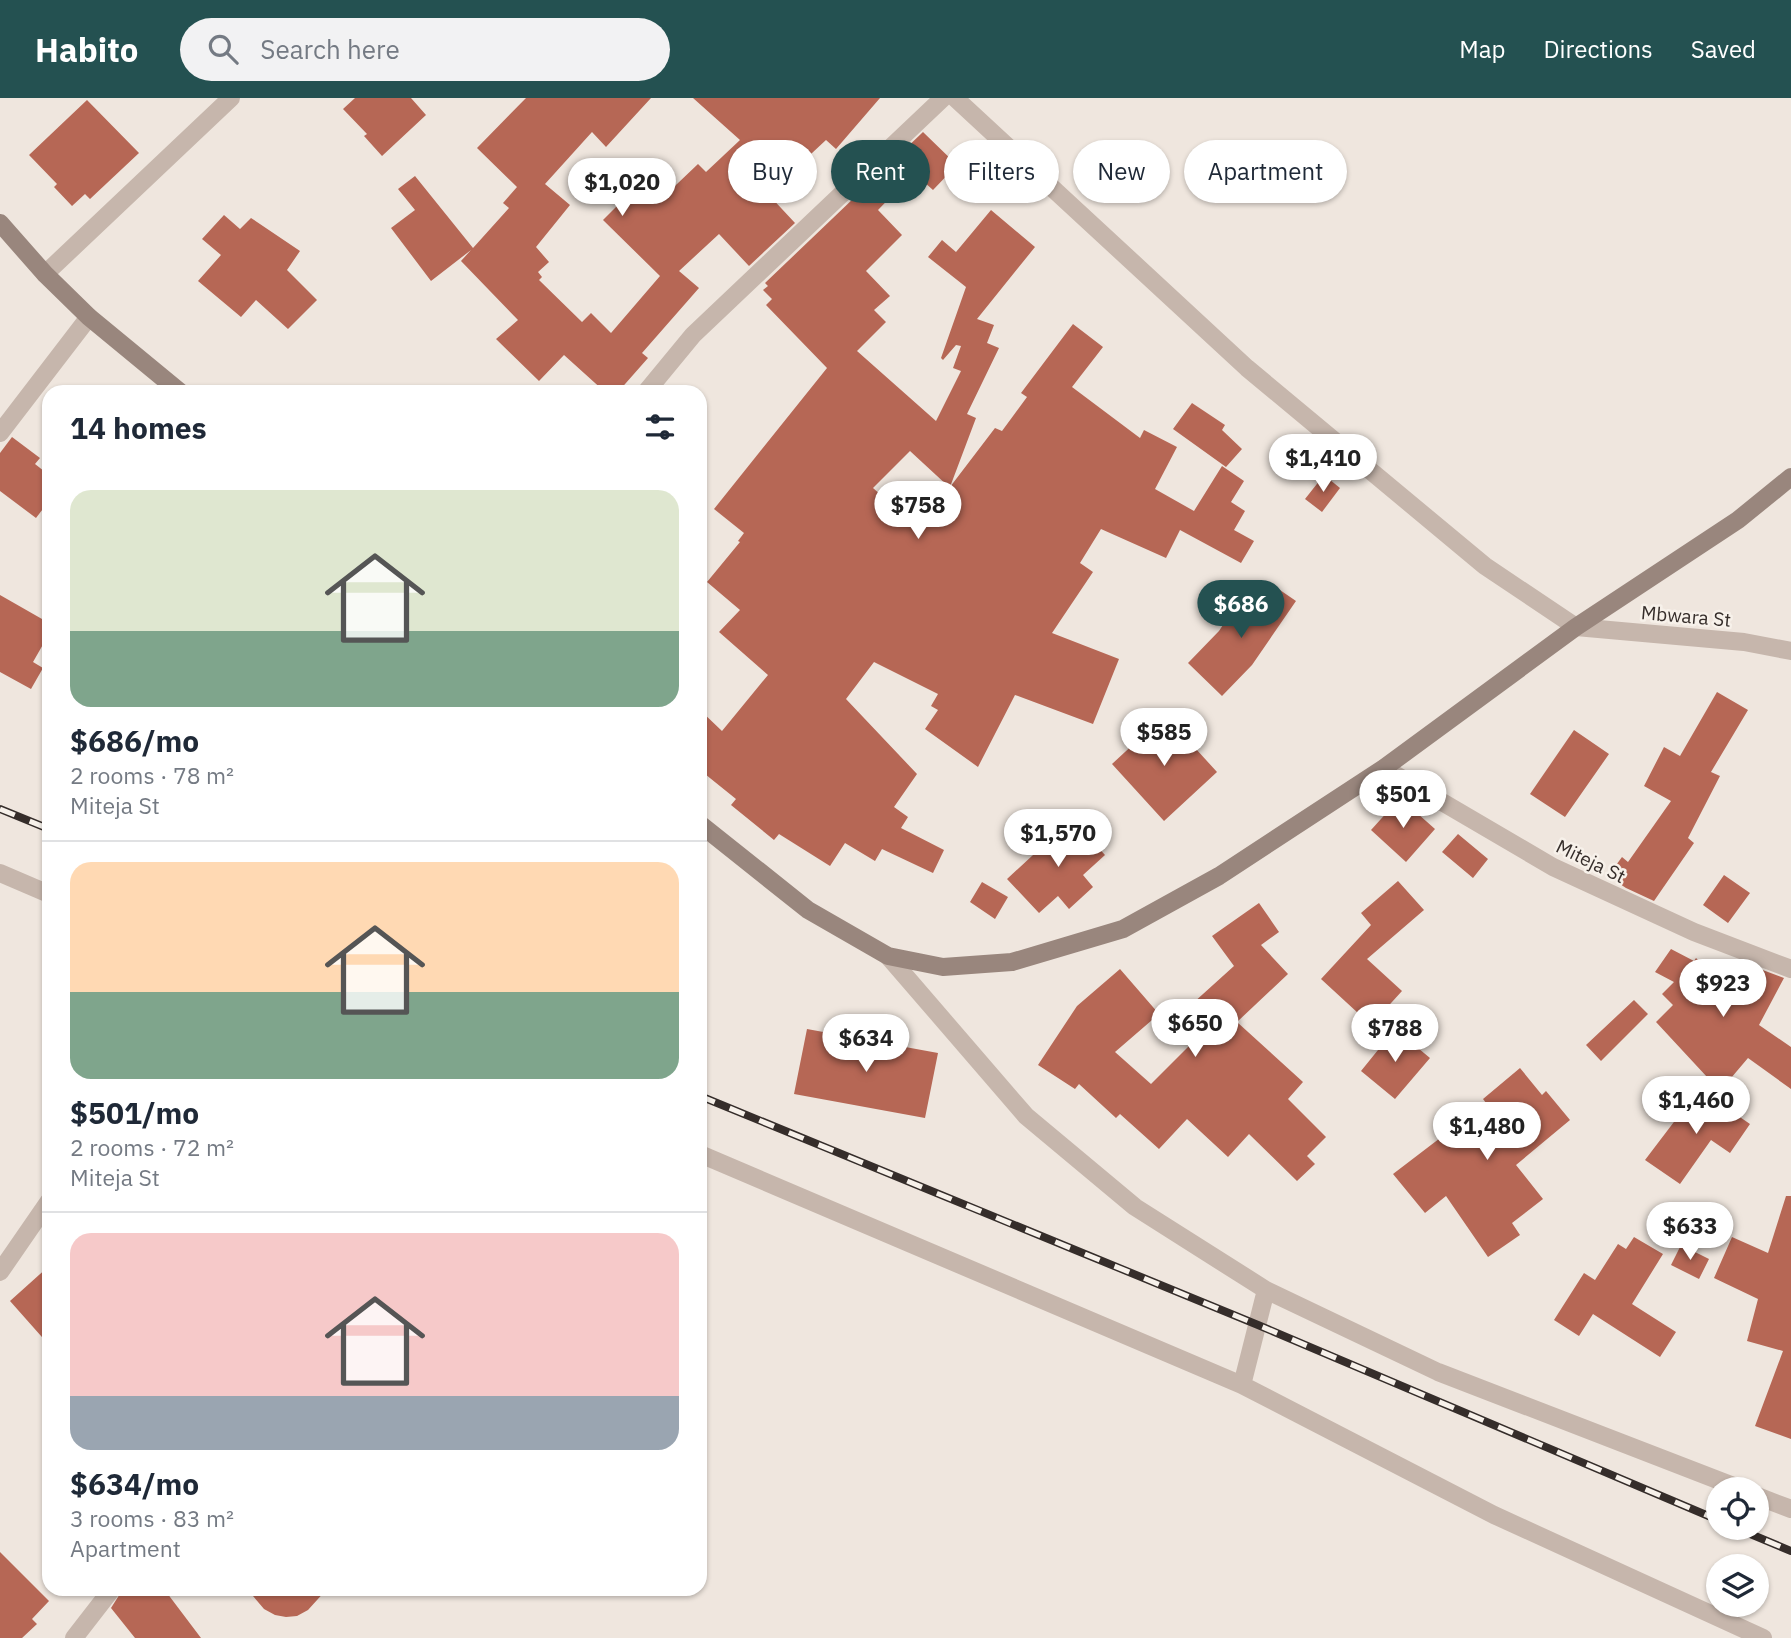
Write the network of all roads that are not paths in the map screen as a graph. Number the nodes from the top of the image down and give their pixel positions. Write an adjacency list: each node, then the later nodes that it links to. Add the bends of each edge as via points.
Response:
1 (231, 98): 5 (street)
2 (943, 98): 8 (street, via 693,335)
3 (955, 98): 11 (street, via 1247,368 1485,566)
4 (0, 223): 5 (street)
5 (45, 274): 6 (street)
6 (89, 317): 7 (street); 9 (street)
7 (172, 385)
8 (652, 385)
9 (0, 433)
10 (1791, 477): 11 (street, via 1738,520)
11 (1576, 627): 12 (street, Mbwara St, via 1744,642); 13 (street)
12 (1791, 651)
13 (1384, 768): 17 (street, via 1219,876 1123,929 1012,962 943,967); 18 (street, Miteja St, via 1553,867 1693,932)
14 (707, 830): 17 (street, via 808,910)
15 (0, 873): 16 (street)
16 (42, 891)
17 (888, 956): 22 (street, via 1026,1116 1135,1207)
18 (1791, 969)
19 (707, 1157): 23 (street)
20 (42, 1211): 21 (street)
21 (0, 1272)
22 (1266, 1290): 23 (street); 24 (street, via 1438,1372)
23 (1242, 1385): 29 (street, via 1494,1515)
24 (1710, 1477)
25 (1769, 1501): 26 (street)
26 (1791, 1509)
27 (107, 1596): 28 (street)
28 (74, 1638)
29 (1763, 1638)

